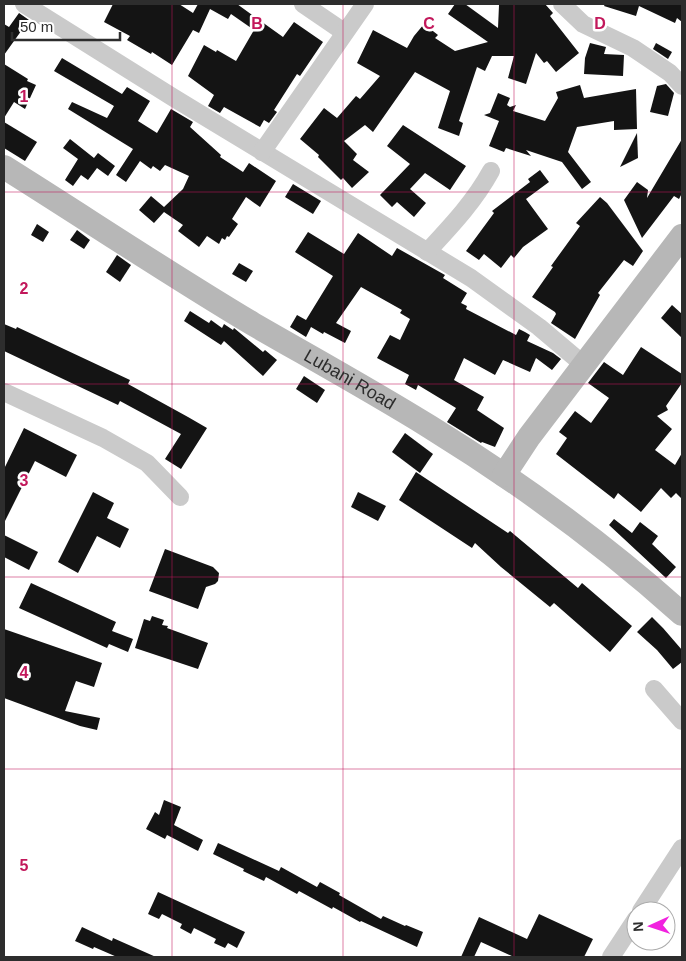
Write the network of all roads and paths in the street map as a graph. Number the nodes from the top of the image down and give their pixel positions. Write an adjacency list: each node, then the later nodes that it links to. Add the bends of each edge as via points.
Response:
1 (24, 4): 7 (street)
2 (303, 4): 5 (street)
3 (365, 4): 5 (street)
4 (562, 4): 6 (street, via 583,24 633,48 670,73)
5 (344, 32): 7 (street)
6 (682, 86)
7 (262, 152): 11 (street)
8 (4, 167): 14 (street, Lubani Road, via 251,322 430,426)
9 (491, 171): 11 (street, via 479,193)
10 (682, 236): 12 (street)
11 (427, 252): 12 (street, via 517,311)
12 (584, 365): 14 (street)
13 (4, 392): 15 (street, via 103,438 147,463)
14 (504, 475): 16 (street, Lubani Road, via 608,550)
15 (180, 497)
16 (682, 614)
17 (654, 689): 18 (street)
18 (682, 721)
19 (682, 848): 20 (street)
20 (648, 901)
21 (626, 934): 22 (street)
22 (611, 957)

